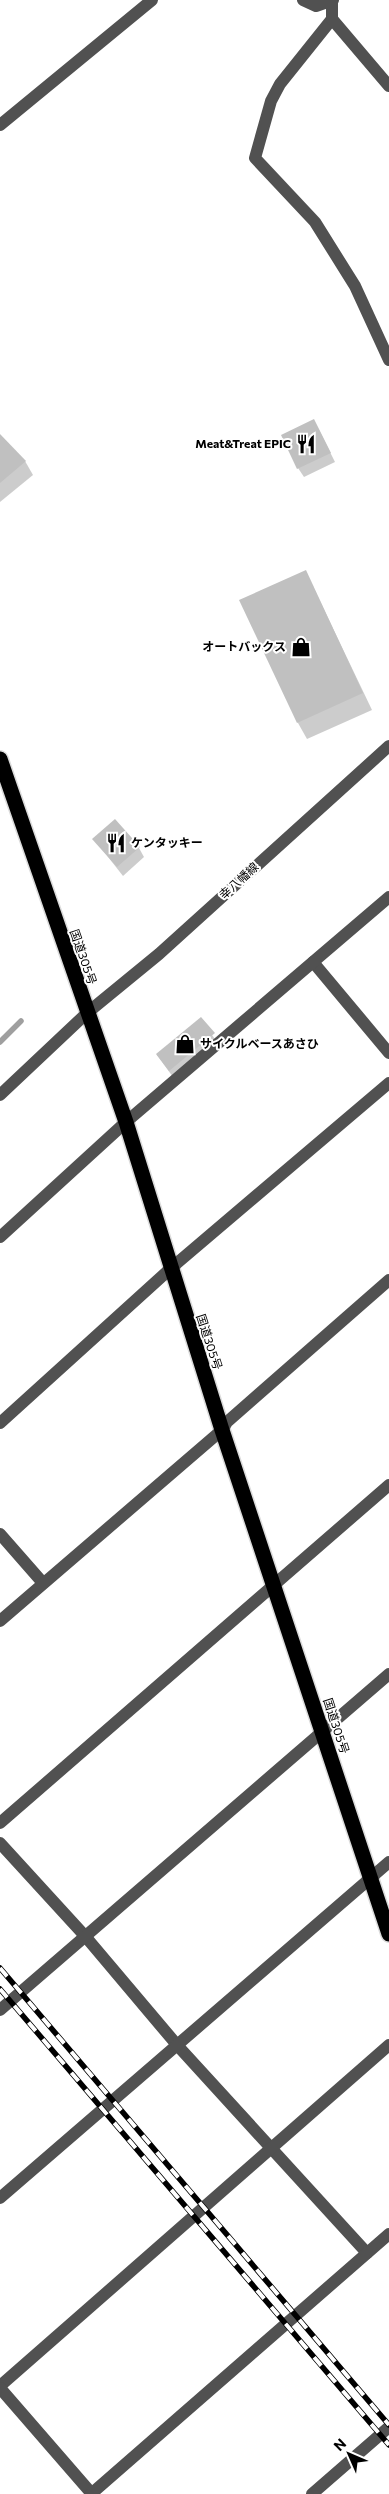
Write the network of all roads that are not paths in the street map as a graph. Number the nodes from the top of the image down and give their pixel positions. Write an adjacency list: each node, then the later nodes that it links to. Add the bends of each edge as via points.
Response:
1 (152, 0): 6 (street)
2 (303, 0): 3 (street, via 316,6)
3 (332, 0): 4 (street)
4 (332, 19): 5 (street); 7 (street, via 280,84 271,101 256,158 315,222 356,286)
5 (389, 86)
6 (0, 125)
7 (389, 360)
8 (389, 746): 12 (street, 幸八幡線, via 159,954)
9 (0, 759): 12 (highway, 国道305号)
10 (389, 897): 11 (street)
11 (313, 962): 13 (street); 16 (street)
12 (87, 1013): 15 (street, 幸八幡線); 16 (highway, 国道305号)
13 (389, 1053)
14 (389, 1083): 18 (street)
15 (0, 1095)
16 (126, 1122): 17 (street); 18 (highway, 国道305号)
17 (0, 1237)
18 (170, 1269): 20 (street); 21 (highway, 国道305号)
19 (389, 1280): 21 (street, via 227,1422)
20 (0, 1423)
21 (222, 1430): 24 (street); 25 (highway, 国道305号)
22 (389, 1485): 25 (street)
23 (0, 1534): 24 (street)
24 (43, 1583): 26 (street)
25 (273, 1585): 28 (highway, 国道305号); 29 (street)
26 (0, 1621)
27 (389, 1674): 28 (street)
28 (322, 1732): 32 (highway, 国道305号); 34 (street)
29 (0, 1822)
30 (0, 1843): 34 (street)
31 (389, 1862): 32 (street)
32 (370, 1877): 33 (highway, 国道305号); 36 (street)
33 (389, 1934)
34 (85, 1936): 35 (street); 36 (street)
35 (0, 2010)
36 (177, 2045): 38 (street); 39 (street)
37 (389, 2046): 38 (street)
38 (273, 2148): 41 (street); 42 (street)
39 (0, 2198)
40 (389, 2234): 41 (street)
41 (367, 2253): 44 (street)
42 (0, 2387): 44 (street)
43 (389, 2427): 45 (street)
44 (92, 2494)
45 (312, 2494)

